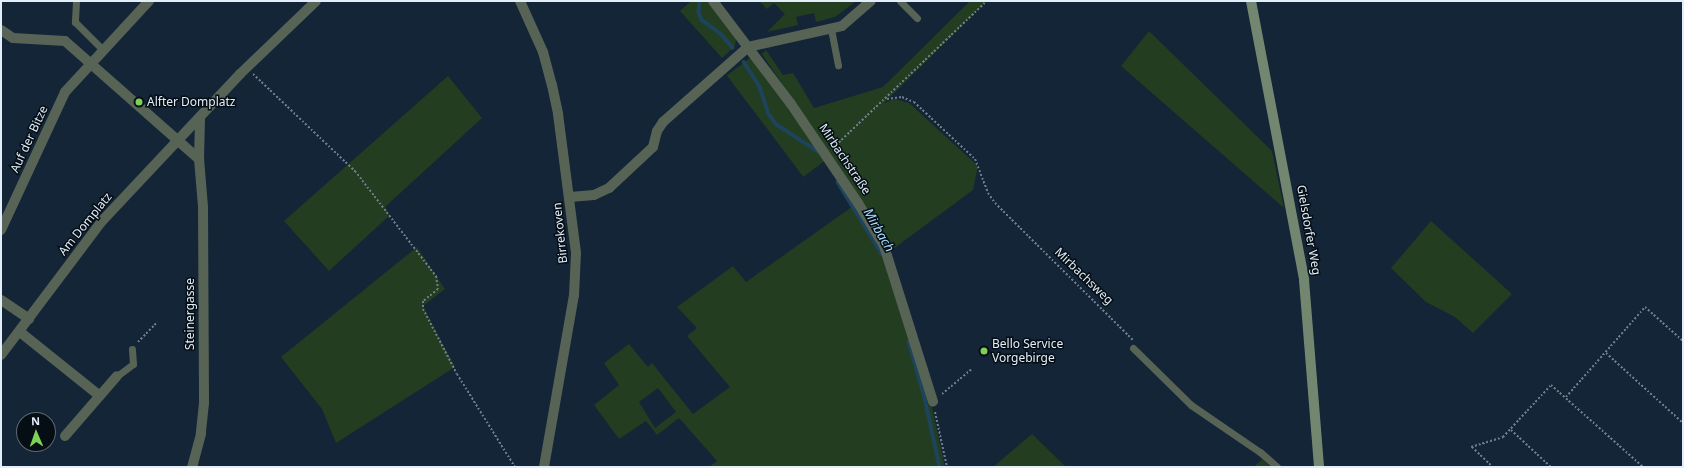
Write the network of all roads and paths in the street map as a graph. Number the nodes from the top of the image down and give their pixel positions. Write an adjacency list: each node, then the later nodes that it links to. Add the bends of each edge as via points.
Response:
1 (76, 1): 14 (lane, via 75,22)
2 (149, 1): 14 (street, Auf der Bitze)
3 (316, 1): 17 (street)
4 (520, 1): 23 (street, Birrekoven, via 548,66)
5 (713, 1): 13 (street, Mirbachstraße)
6 (871, 1): 11 (street, via 847,24)
7 (900, 1): 10 (lane)
8 (987, 1): 18 (path)
9 (1251, 1): 47 (street, Gielsdorfer Weg, via 1304,280)
10 (917, 18)
11 (831, 29): 13 (street); 16 (lane)
12 (2, 34): 15 (street, via 18,38 61,40)
13 (748, 47): 21 (street, Mirbachstraße); 23 (street, via 663,122 653,147 609,188 594,195)
14 (104, 50): 15 (street, Auf der Bitze)
15 (89, 64): 20 (street); 24 (street, Auf der Bitze, via 65,92)
16 (838, 65)
17 (247, 68): 19 (street); 43 (path, via 355,171 436,276 438,289 423,301 422,309 456,374)
18 (887, 99): 21 (path); 30 (path, Mirbachsweg, via 902,97 914,102 975,159 991,198 1125,329 1133,340)
19 (200, 116): 20 (street); 22 (street, Steinergasse)
20 (178, 139): 22 (street); 26 (street, Am Domplatz, via 102,220)
21 (826, 154): 38 (street, Mirbachstraße, via 888,254)
22 (199, 159): 42 (street, Steinergasse, via 203,207 204,403 201,434)
23 (570, 197): 44 (street, Birrekoven, via 576,279)
24 (1, 230)
25 (1, 300): 26 (street)
26 (29, 320): 28 (street, Am Domplatz)
27 (157, 322): 31 (path)
28 (20, 332): 33 (street, Am Domplatz); 36 (street)
29 (1683, 341): 32 (path, via 1645,307)
30 (1133, 348): 46 (lane, via 1191,405 1260,452)
31 (132, 349): 35 (lane, via 133,364)
32 (1606, 353): 37 (path); 39 (path)
33 (1, 356)
34 (973, 368): 38 (path)
35 (117, 376): 36 (street)
36 (100, 396): 41 (street)
37 (1566, 397): 40 (path, via 1551,385); 50 (path)
38 (933, 401): 45 (path)
39 (1683, 423)
40 (1510, 430): 48 (path, via 1503,437 1471,447); 49 (path)
41 (65, 436)
42 (192, 467)
43 (515, 467)
44 (544, 467)
45 (947, 467)
46 (1277, 467)
47 (1319, 467)
48 (1493, 467)
49 (1551, 467)
50 (1643, 467)

